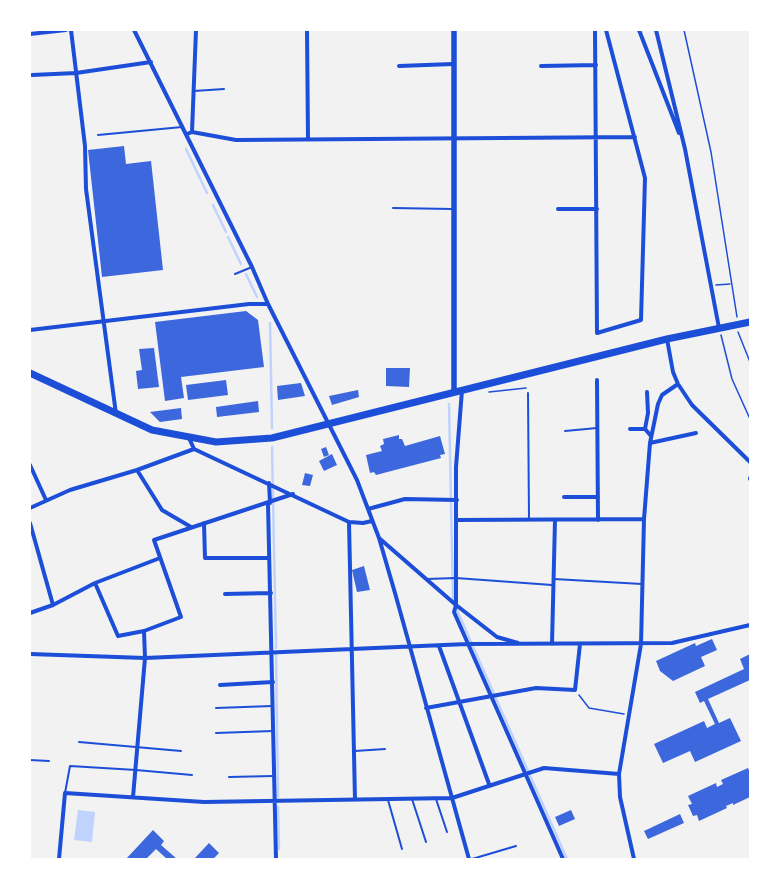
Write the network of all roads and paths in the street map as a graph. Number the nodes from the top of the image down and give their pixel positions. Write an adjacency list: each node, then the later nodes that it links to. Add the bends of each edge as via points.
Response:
1 (66, 30): 12 (street)
2 (71, 30): 18 (street)
3 (134, 30): 13 (street)
4 (196, 30): 21 (street)
5 (307, 30): 29 (street)
6 (454, 30): 14 (street)
7 (595, 30): 15 (street)
8 (606, 30): 27 (street)
9 (639, 30): 30 (street)
10 (656, 30): 30 (street)
11 (684, 30): 37 (path, via 711,152)
12 (30, 34)
13 (150, 62): 18 (street); 22 (street)
14 (453, 64): 16 (street); 28 (street)
15 (596, 65): 17 (street); 26 (street)
16 (399, 66)
17 (541, 66)
18 (76, 73): 19 (street); 41 (street, via 85,146 86,189)
19 (32, 76)
20 (224, 89): 21 (lane)
21 (194, 91): 23 (street)
22 (183, 127): 24 (street); 25 (lane)
23 (192, 132): 24 (street); 29 (street, via 236,140)
24 (187, 134): 35 (street)
25 (98, 135)
26 (597, 137): 27 (street); 28 (street); 34 (street)
27 (635, 137): 34 (street, via 645,178 642,320 597,333)
28 (454, 138): 29 (street); 32 (street)
29 (308, 139)
30 (685, 149): 38 (street)
31 (393, 208): 32 (lane)
32 (453, 209): 53 (street)
33 (558, 209): 34 (street)
34 (597, 209)
35 (252, 266): 36 (lane); 39 (street)
36 (235, 274)
37 (731, 284): 38 (path); 40 (path)
38 (710, 285): 43 (street)
39 (268, 304): 41 (street); 58 (street)
40 (737, 316)
41 (105, 321): 45 (street); 56 (street)
42 (750, 322): 44 (main road)
43 (718, 328): 44 (main road); 46 (main road); 57 (path, via 732,379)
44 (739, 328): 47 (path)
45 (30, 330)
46 (667, 340): 50 (main road); 51 (street)
47 (750, 362)
48 (30, 373): 56 (main road)
49 (597, 380): 59 (street)
50 (485, 384): 52 (main road); 55 (path, via 487,392 528,388)
51 (678, 384): 64 (street, via 662,395); 68 (street, via 692,405)
52 (462, 390): 53 (main road); 76 (street, via 456,467)
53 (454, 392): 58 (main road)
54 (647, 392): 61 (street, via 648,413)
55 (528, 393): 82 (lane)
56 (116, 414): 65 (main road, via 152,430)
57 (750, 419)
58 (329, 424): 65 (main road, via 272,438 216,442); 79 (street, via 357,480)
59 (599, 428): 62 (lane); 74 (street)
60 (630, 429): 61 (street)
61 (645, 429): 64 (street)
62 (565, 431)
63 (696, 433): 66 (street)
64 (651, 436): 66 (street)
65 (189, 438): 67 (street)
66 (650, 442): 80 (street)
67 (194, 449): 70 (street); 71 (street)
68 (750, 462)
69 (30, 465): 75 (street)
70 (137, 470): 75 (street); 89 (street, via 162,510)
71 (272, 484): 72 (street); 77 (street)
72 (293, 494): 77 (street); 86 (street)
73 (564, 497): 74 (street)
74 (598, 497): 84 (street)
75 (46, 500): 78 (street)
76 (457, 500): 79 (street, via 405,499); 81 (street)
77 (271, 502): 88 (street); 92 (street)
78 (30, 508)
79 (368, 509): 85 (street)
80 (644, 519): 84 (street); 97 (street)
81 (457, 520): 82 (street); 93 (street)
82 (529, 520): 83 (street)
83 (555, 520): 84 (street); 95 (street)
84 (598, 520)
85 (372, 521): 86 (street); 90 (street)
86 (349, 522): 113 (street)
87 (30, 523): 101 (street)
88 (204, 523): 89 (street); 92 (street, via 206,558)
89 (191, 527): 91 (street, via 154,540)
90 (379, 538): 94 (street); 112 (street)
91 (160, 558): 96 (street); 105 (street, via 181,617)
92 (269, 558): 99 (street)
93 (456, 578): 94 (lane); 98 (lane); 102 (street)
94 (424, 579): 102 (street)
95 (554, 579): 97 (lane); 98 (street)
96 (95, 583): 101 (street); 105 (street, via 118,636)
97 (642, 584): 109 (street)
98 (554, 585): 107 (street)
99 (271, 593): 100 (street); 114 (street)
100 (225, 594)
101 (53, 605): 103 (street)
102 (456, 605): 106 (street, via 454,612); 110 (street, via 496,636 508,641)
103 (30, 613)
104 (750, 625): 109 (street, via 672,643)
105 (144, 631): 116 (street)
106 (467, 644): 110 (street); 111 (street); 120 (street)
107 (552, 644): 108 (street); 110 (street)
108 (580, 644): 109 (street); 119 (street)
109 (641, 644): 125 (street)
110 (533, 645)
111 (439, 646): 112 (street); 121 (street)
112 (410, 647): 113 (street); 124 (street)
113 (351, 649): 114 (street); 131 (street)
114 (272, 652): 116 (street); 117 (street)
115 (30, 654): 116 (street)
116 (145, 658): 129 (street)
117 (273, 682): 118 (street); 122 (street)
118 (220, 685)
119 (575, 690): 120 (street, via 536,688); 125 (path, via 589,708)
120 (491, 696): 121 (street); 136 (street)
121 (459, 701): 124 (street); 141 (street)
122 (274, 706): 123 (lane); 126 (street)
123 (216, 708)
124 (426, 708): 145 (street)
125 (629, 715): 137 (street)
126 (274, 731): 127 (lane); 140 (street)
127 (216, 733)
128 (79, 742): 129 (lane)
129 (138, 746): 132 (lane); 135 (street)
130 (385, 749): 131 (lane)
131 (354, 751): 147 (street)
132 (181, 752)
133 (30, 760): 134 (lane)
134 (50, 761)
135 (136, 770): 138 (lane); 142 (lane, via 70,766); 143 (street)
136 (526, 774): 137 (street, via 544,768); 141 (street); 157 (street)
137 (619, 774): 158 (street, via 620,797)
138 (192, 775)
139 (229, 776): 140 (lane)
140 (275, 776): 149 (street)
141 (489, 784): 145 (street)
142 (65, 793): 143 (street); 154 (street)
143 (133, 797): 149 (street, via 204,802)
144 (436, 798): 145 (street); 146 (street); 150 (lane)
145 (452, 798): 156 (street)
146 (412, 799): 148 (street); 151 (lane)
147 (355, 800): 148 (street); 149 (street)
148 (388, 800): 153 (lane)
149 (275, 802): 155 (street)
150 (447, 832)
151 (426, 842)
152 (516, 846): 156 (lane)
153 (402, 849)
154 (59, 859)
155 (276, 859)
156 (471, 859)
157 (563, 859)
158 (634, 859)

